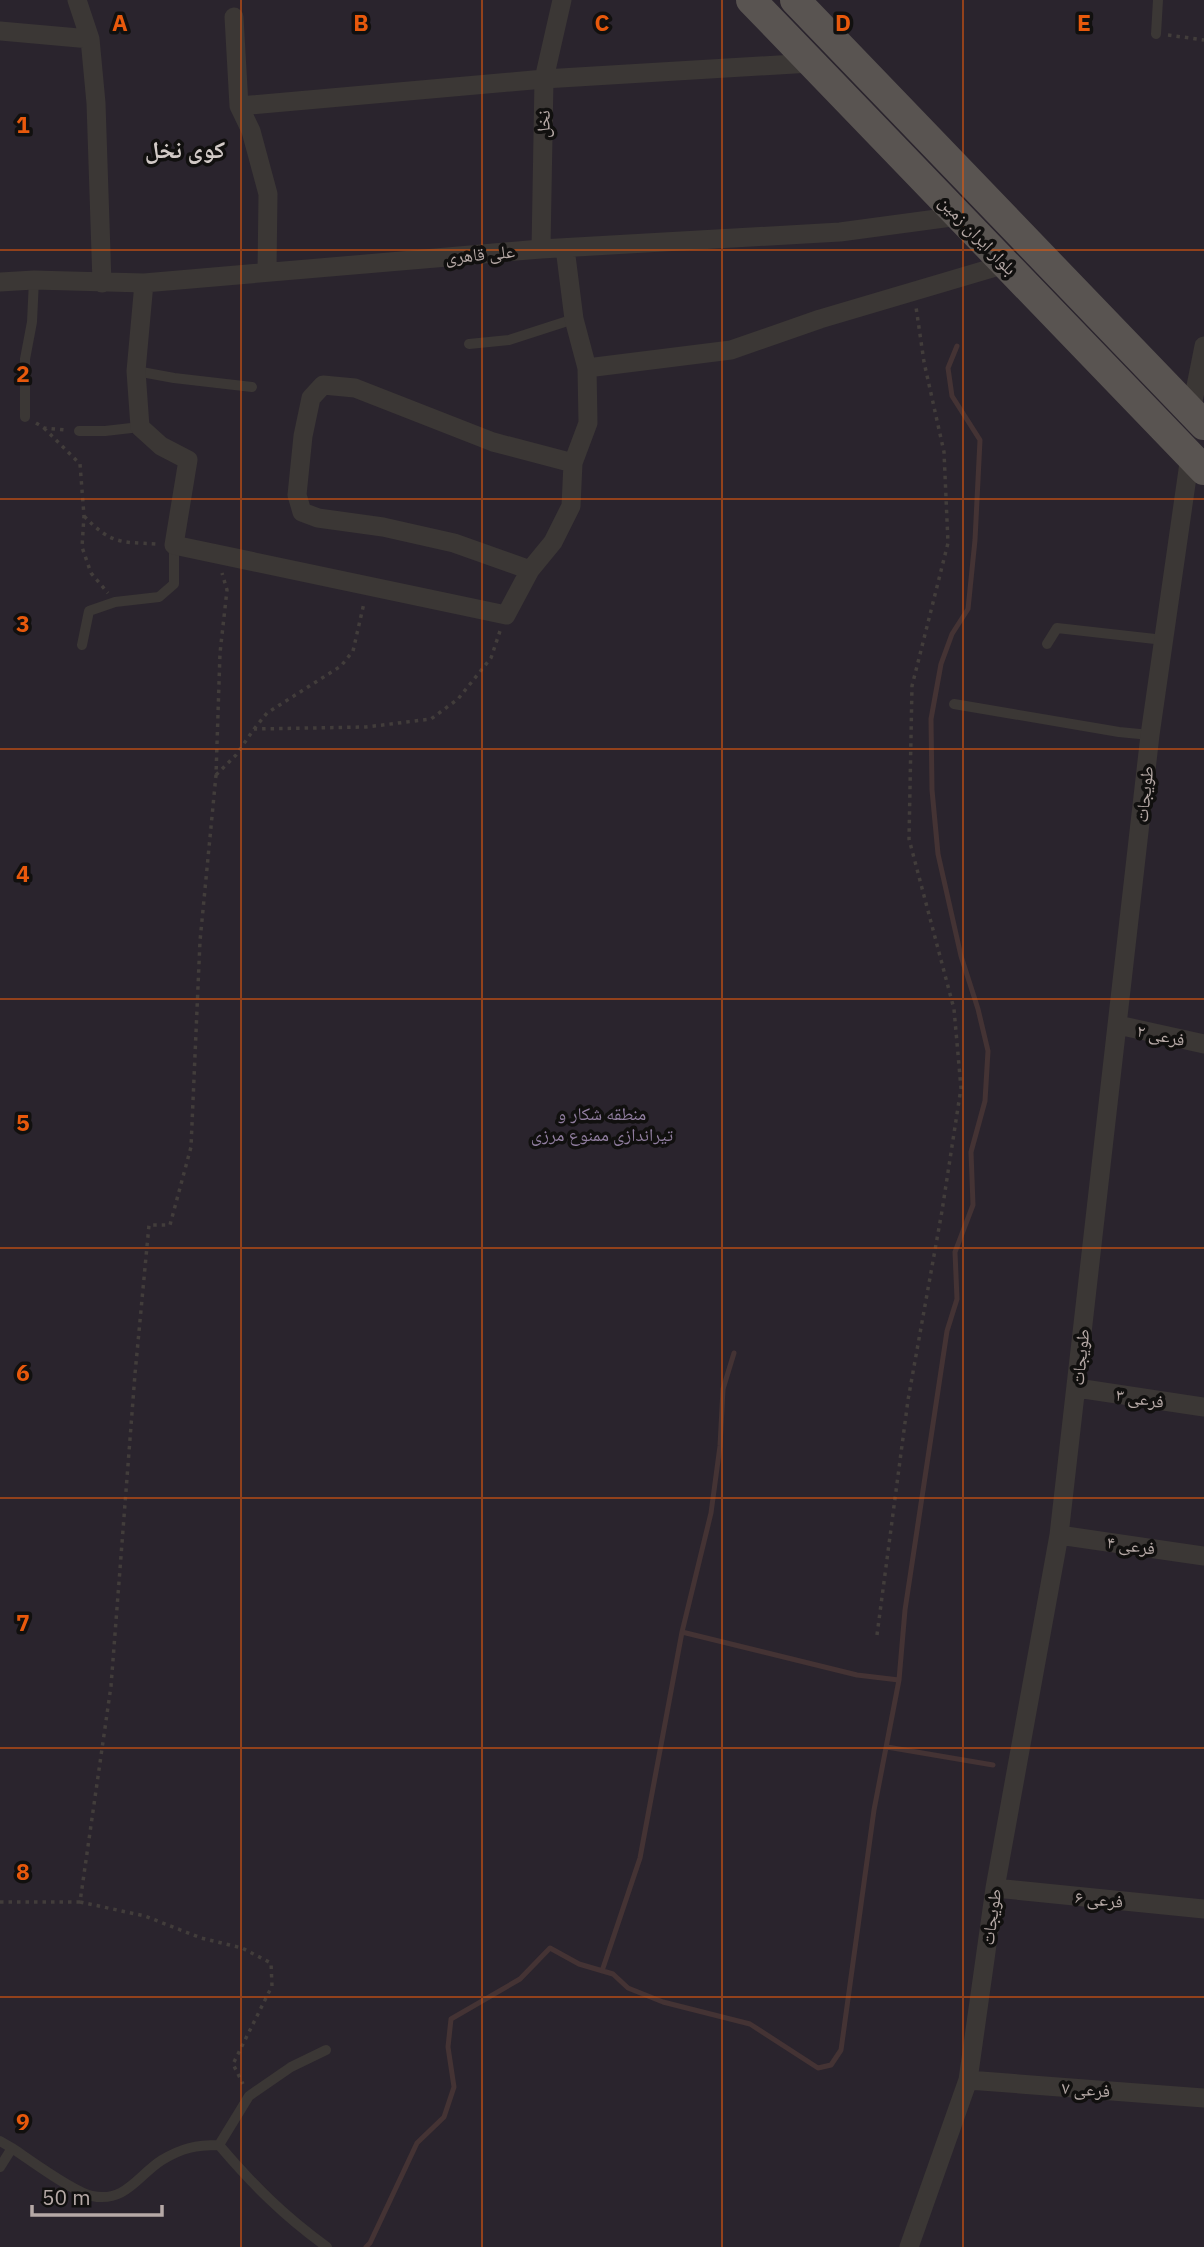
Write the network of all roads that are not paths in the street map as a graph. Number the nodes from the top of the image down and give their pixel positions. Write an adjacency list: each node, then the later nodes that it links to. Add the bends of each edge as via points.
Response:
1 (77, 0): 9 (street)
2 (562, 0): 11 (street, نخل)
3 (751, 0): 10 (main road, بلوار ایران زمین)
4 (795, 0): 29 (main road, بلوار ایران زمین)
5 (1158, 0): 8 (lane)
6 (234, 17): 12 (street)
7 (0, 31): 9 (street)
8 (1156, 34)
9 (90, 39): 20 (street)
10 (811, 63): 11 (street); 13 (main road, بلوار ایران زمین)
11 (544, 79): 12 (street); 15 (street, نخل)
12 (239, 106): 17 (street, via 251,131 268,194)
13 (959, 216): 14 (street, علی قاهری, via 840,232); 16 (main road, بلوار ایران زمین)
14 (565, 248): 15 (street, علی قاهری); 22 (street)
15 (541, 249): 17 (street, علی قاهری)
16 (1006, 264): 25 (street, via 731,350); 33 (main road, بلوار ایران زمین)
17 (267, 272): 21 (street, علی قاهری)
18 (34, 280): 19 (street, علی قاهری); 20 (street, علی قاهری); 28 (lane, via 25,359)
19 (0, 282)
20 (102, 283): 21 (street, علی قاهری)
21 (144, 283): 26 (street)
22 (574, 319): 23 (lane, via 509,340); 25 (street)
23 (469, 344)
24 (1204, 346): 29 (street)
25 (587, 368): 32 (street, via 587,423)
26 (136, 371): 27 (lane); 30 (street)
27 (252, 387)
28 (25, 417)
29 (1197, 418)
30 (140, 427): 31 (lane); 34 (street, via 161,446 188,460)
31 (79, 431)
32 (573, 463): 35 (street, via 570,506 553,542); 35 (street, via 493,442 355,388 323,385 311,398 297,495 302,512 454,543)
33 (1197, 463): 36 (street, طویجات)
34 (174, 545): 35 (street, via 506,615); 37 (lane, via 174,584 159,597 115,602 89,611)
35 (530, 570)
36 (1164, 640): 38 (lane, via 1057,628); 40 (street, طویجات)
37 (82, 645)
38 (1047, 645)
39 (954, 704): 40 (lane)
40 (1150, 735): 41 (street, طویجات)
41 (1118, 1025): 42 (street, فرعی ۲); 43 (street, طویجات)
42 (1204, 1044)
43 (1077, 1388): 44 (street, فرعی ۳); 45 (street, طویجات)
44 (1204, 1407)
45 (1059, 1535): 46 (street, فرعی ۴); 47 (street, طویجات)
46 (1204, 1556)
47 (995, 1888): 48 (street, فرعی ۶); 50 (street, طویجات)
48 (1204, 1909)
49 (326, 2050): 53 (lane, via 249,2096)
50 (968, 2080): 51 (street, فرعی ۷); 57 (street, طویجات)
51 (1204, 2098)
52 (0, 2141): 54 (lane)
53 (219, 2145): 54 (lane, via 196,2145 161,2161 121,2194 92,2196); 56 (lane, via 257,2190)
54 (12, 2148): 55 (lane)
55 (0, 2167)
56 (327, 2247)
57 (909, 2247)

